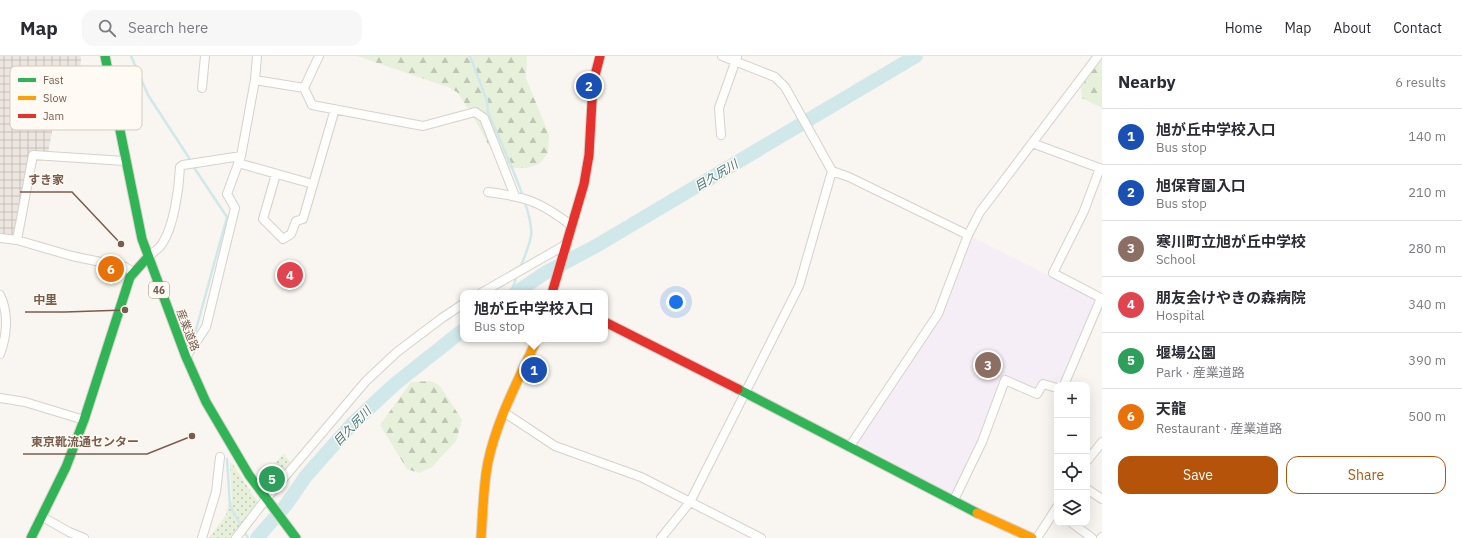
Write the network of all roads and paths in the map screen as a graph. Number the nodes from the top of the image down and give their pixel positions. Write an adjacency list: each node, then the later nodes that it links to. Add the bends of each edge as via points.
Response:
1 (105, 56): 9 (street, 産業道路 / 46)
2 (205, 56): 11 (street)
3 (257, 56): 10 (street)
4 (319, 56): 12 (street)
5 (600, 56): 25 (street, via 593,83 589,155)
6 (722, 56): 8 (street)
7 (1098, 56): 16 (street)
8 (736, 58): 15 (street, via 719,108); 20 (street, via 775,77 785,87)
9 (107, 66)
10 (255, 80): 12 (street); 17 (street)
11 (202, 88)
12 (304, 88): 13 (street, via 312,105)
13 (335, 109): 22 (street); 24 (street, via 423,126 479,113 484,118)
14 (119, 130): 18 (street, 産業道路 / 46)
15 (720, 135)
16 (1032, 143): 19 (street); 26 (street, via 980,212)
17 (240, 159): 21 (street); 30 (street, via 180,167 179,184 168,233 161,246); 39 (street, via 226,194 235,208 206,327)
18 (125, 161): 28 (street, via 33,155); 30 (street, 産業道路 / 46)
19 (1101, 169): 40 (street, via 1084,211 1053,273 1101,298)
20 (832, 170): 26 (street); 42 (street, via 799,286)
21 (276, 174): 22 (street); 22 (street, via 263,219 284,239 291,234 296,221 303,219)
22 (313, 184)
23 (488, 192): 24 (street)
24 (515, 196): 25 (street, via 535,202)
25 (572, 226): 29 (street)
26 (968, 235): 47 (street, via 938,314)
27 (0, 238): 28 (street)
28 (17, 240): 31 (street, via 72,256 125,267)
29 (567, 245): 32 (street); 33 (street)
30 (148, 257): 31 (street); 39 (street, 産業道路 / 46)
31 (133, 272): 45 (street)
32 (486, 290)
33 (553, 290)
34 (0, 295): 38 (street, via 6,332)
35 (460, 306): 52 (street, via 397,352 366,381)
36 (608, 324): 42 (street)
37 (536, 342): 44 (street)
38 (0, 354)
39 (186, 357): 52 (street, 産業道路 / 46, via 206,402)
40 (1065, 382)
41 (1054, 387): 54 (street, via 1043,384 1037,394 1005,380 982,442)
42 (744, 392): 47 (street); 53 (street)
43 (0, 398): 45 (street, via 25,402)
44 (504, 413): 53 (street, via 559,448 627,472); 63 (street, via 491,450)
45 (84, 420): 56 (street, via 66,467)
46 (1102, 442): 49 (street)
47 (850, 446): 54 (street)
48 (220, 457): 60 (street, via 216,492)
49 (1090, 457)
50 (1088, 490): 51 (street)
51 (1102, 499)
52 (267, 501): 61 (street); 62 (street, 46)
53 (690, 502): 64 (street); 65 (street)
54 (953, 502): 66 (street)
55 (1054, 513): 67 (street)
56 (41, 516): 58 (street); 59 (street)
57 (1076, 526): 68 (street)
58 (31, 538)
59 (84, 538)
60 (202, 538)
61 (236, 538)
62 (296, 538)
63 (481, 538)
64 (661, 538)
65 (761, 538)
66 (1032, 538)
67 (1037, 538)
68 (1092, 538)

